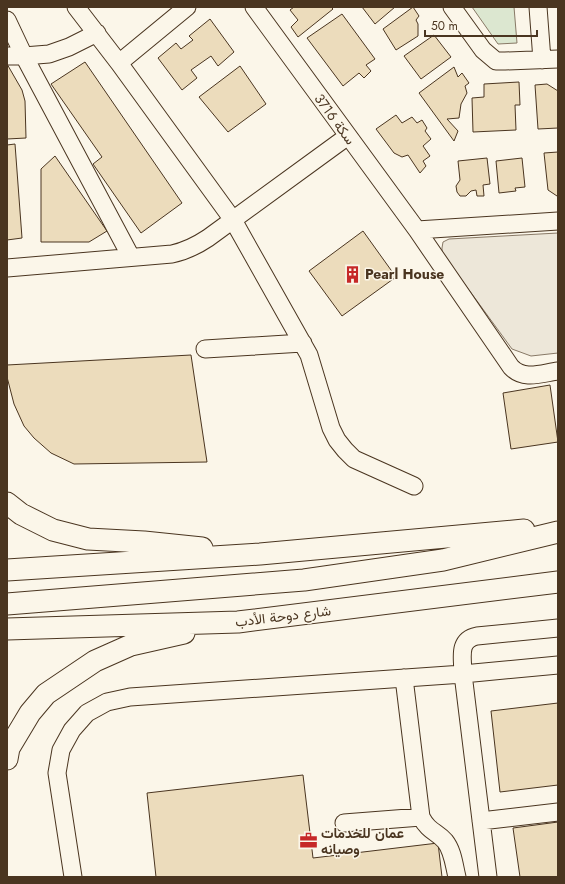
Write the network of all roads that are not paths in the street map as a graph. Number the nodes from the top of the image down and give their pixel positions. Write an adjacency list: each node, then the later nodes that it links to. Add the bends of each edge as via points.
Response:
1 (76, 7): 7 (street)
2 (186, 7): 11 (street)
3 (254, 7): 12 (street, سكة 3716)
4 (452, 7): 10 (street, via 483,50 496,61)
5 (538, 7): 10 (street)
6 (7, 20): 9 (street)
7 (97, 32): 9 (street, via 49,54); 11 (street)
8 (7, 56): 9 (street)
9 (24, 56): 16 (street)
10 (550, 59)
11 (119, 63): 13 (street)
12 (348, 136): 13 (street); 15 (street, سكة 3716)
13 (233, 220): 16 (street, via 197,246 185,251); 18 (street)
14 (558, 221): 15 (street)
15 (417, 230): 20 (street, سكة 3716, via 514,371 528,376)
16 (131, 257): 17 (street)
17 (7, 268)
18 (303, 343): 19 (street); 21 (street, via 337,440 354,459)
19 (205, 349)
20 (558, 371)
21 (414, 486)
22 (7, 504): 25 (main road, via 53,530 88,539)
23 (558, 527): 25 (main road)
24 (558, 532): 28 (main road, via 443,560 304,580)
25 (260, 554): 26 (main road)
26 (7, 570)
27 (558, 582): 29 (main road, شارع دوحة الأدب)
28 (7, 604)
29 (238, 622): 31 (main road, شارع دوحة الأدب); 35 (main road, via 131,645 95,661 46,694 9,748)
30 (558, 628): 33 (street, via 471,637 463,645)
31 (8, 629)
32 (558, 665): 33 (street)
33 (463, 674): 34 (street); 38 (street)
34 (404, 678): 37 (street); 40 (street, via 130,697 107,702 88,713 72,730 61,750 57,773)
35 (7, 759)
36 (558, 812): 38 (street)
37 (421, 817): 39 (street); 41 (street, via 449,847)
38 (481, 821): 42 (street)
39 (344, 823)
40 (73, 877)
41 (457, 877)
42 (488, 877)

